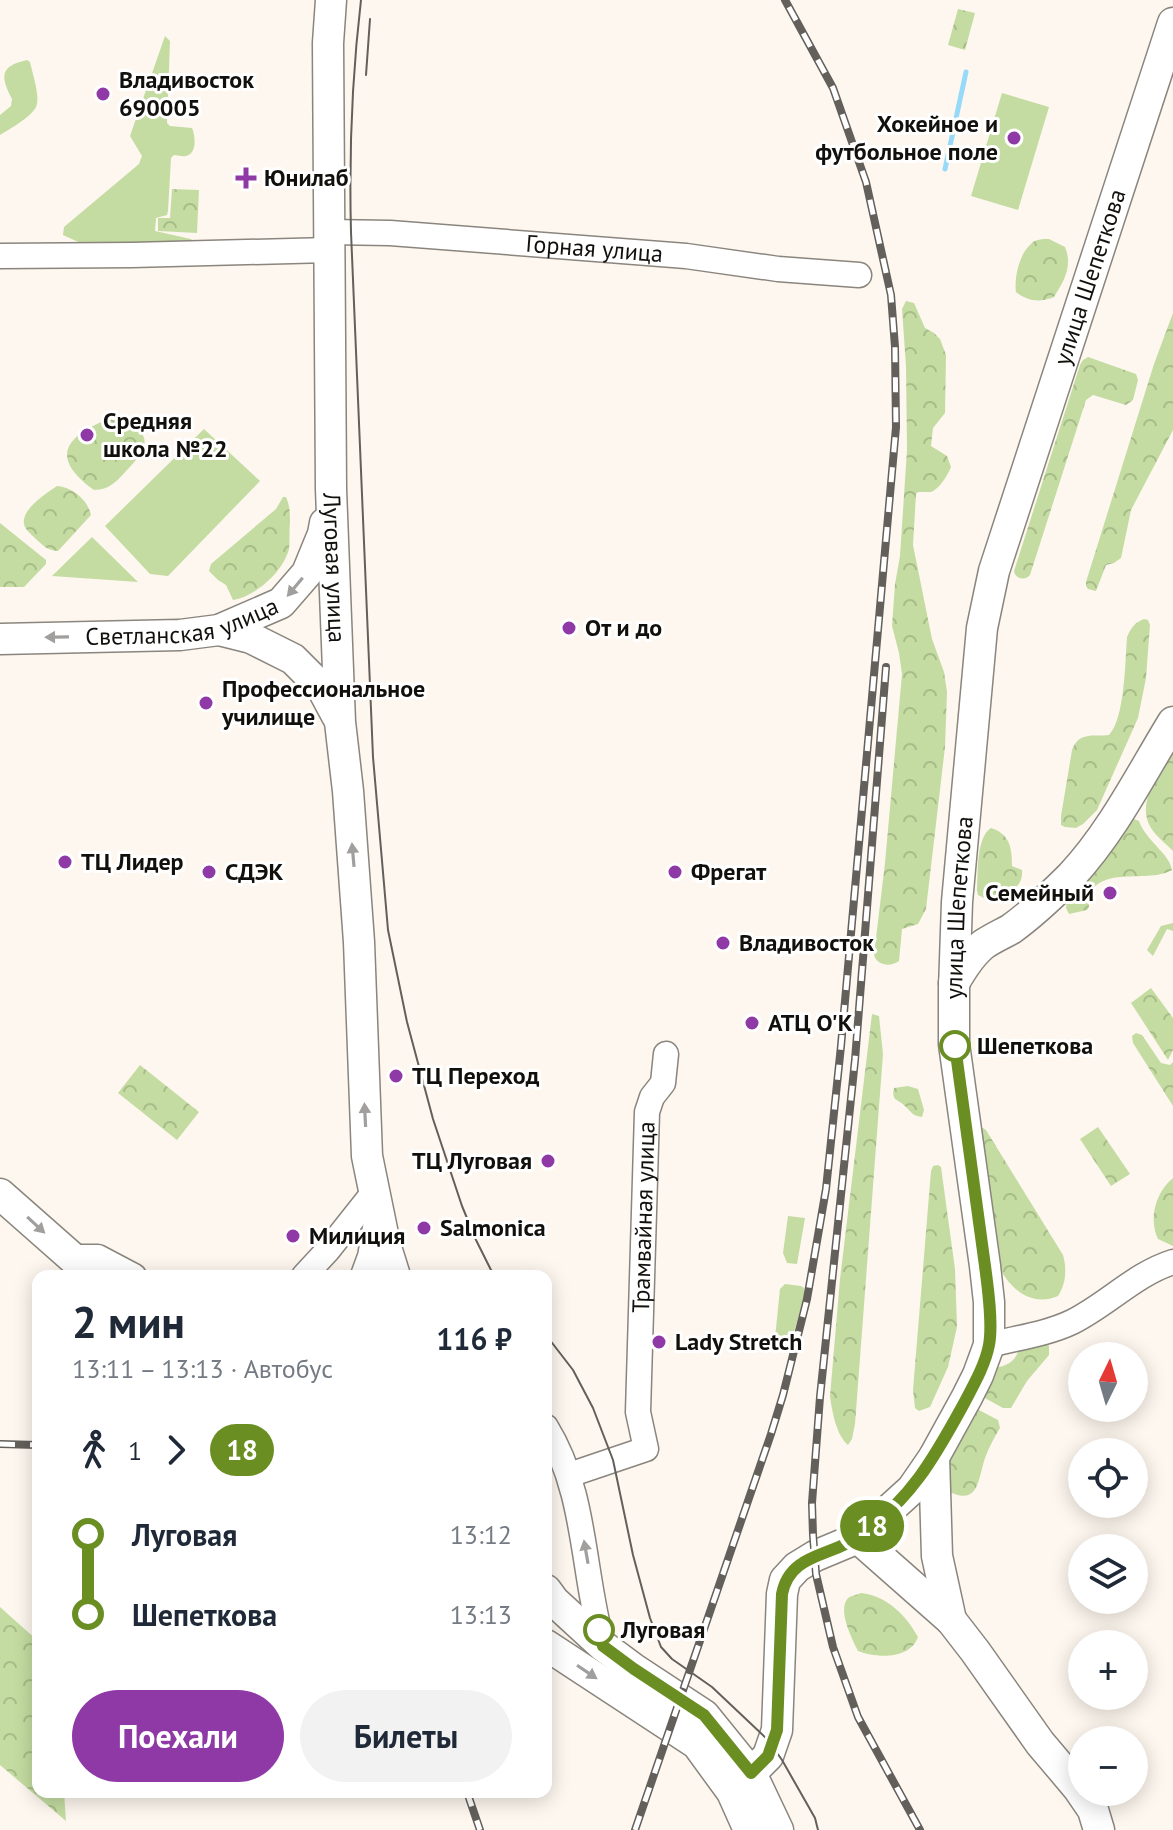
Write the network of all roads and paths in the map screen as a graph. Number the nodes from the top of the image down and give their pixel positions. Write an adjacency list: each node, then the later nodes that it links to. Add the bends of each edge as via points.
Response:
1 (331, 0): 3 (main road, Луговая улица)
2 (1173, 23): 11 (main road, улица Шепеткова, via 991,579)
3 (329, 241): 4 (street, Горная улица, via 132,255); 5 (street, Горная улица, via 390,233); 6 (main road, Луговая улица)
4 (0, 256)
5 (859, 275)
6 (331, 489): 7 (main road, Светланская улица, one-way to 7, via 323,534 307,573 281,603); 9 (main road, Луговая улица)
7 (219, 630): 8 (main road, Светланская улица, one-way to 8); 9 (main road, via 251,638 293,659 322,688)
8 (0, 639)
9 (340, 722): 16 (main road, Луговая улица, one-way to 9, via 367,1156 359,942)
10 (1173, 722): 12 (main road, via 1088,857)
11 (956, 916): 12 (main road, via 965,931 978,936); 13 (main road, улица Шепеткова)
12 (1009, 930): 13 (main road, via 979,949)
13 (954, 983): 22 (main road, улица Шепеткова, via 954,1044 985,1266)
14 (666, 1054): 25 (street, Трамвайная улица, via 663,1083 647,1112 638,1412 646,1449)
15 (0, 1194): 18 (main road, one-way to 18)
16 (377, 1205): 20 (street); 21 (main road, via 373,1257)
17 (1173, 1262): 22 (street, via 1072,1322)
18 (83, 1266): 19 (street, via 103,1259)
19 (123, 1270)
20 (310, 1270)
21 (385, 1270)
22 (989, 1345): 24 (main road, улица Шепеткова)
23 (552, 1436): 25 (street)
24 (934, 1457): 26 (main road, улица Шепеткова, via 912,1489); 28 (main road, via 937,1556)
25 (569, 1475): 29 (street, one-way to 25)
26 (858, 1538): 28 (main road); 31 (main road, улица Шепеткова, via 815,1556 785,1580 777,1730 768,1756)
27 (552, 1598): 29 (main road)
28 (951, 1620): 34 (main road, via 1078,1788)
29 (603, 1646): 31 (main road, via 704,1715)
30 (552, 1649): 32 (main road, one-way to 32, via 697,1744 732,1792)
31 (751, 1773): 33 (main road)
32 (749, 1830)
33 (778, 1830)
34 (1099, 1830)

